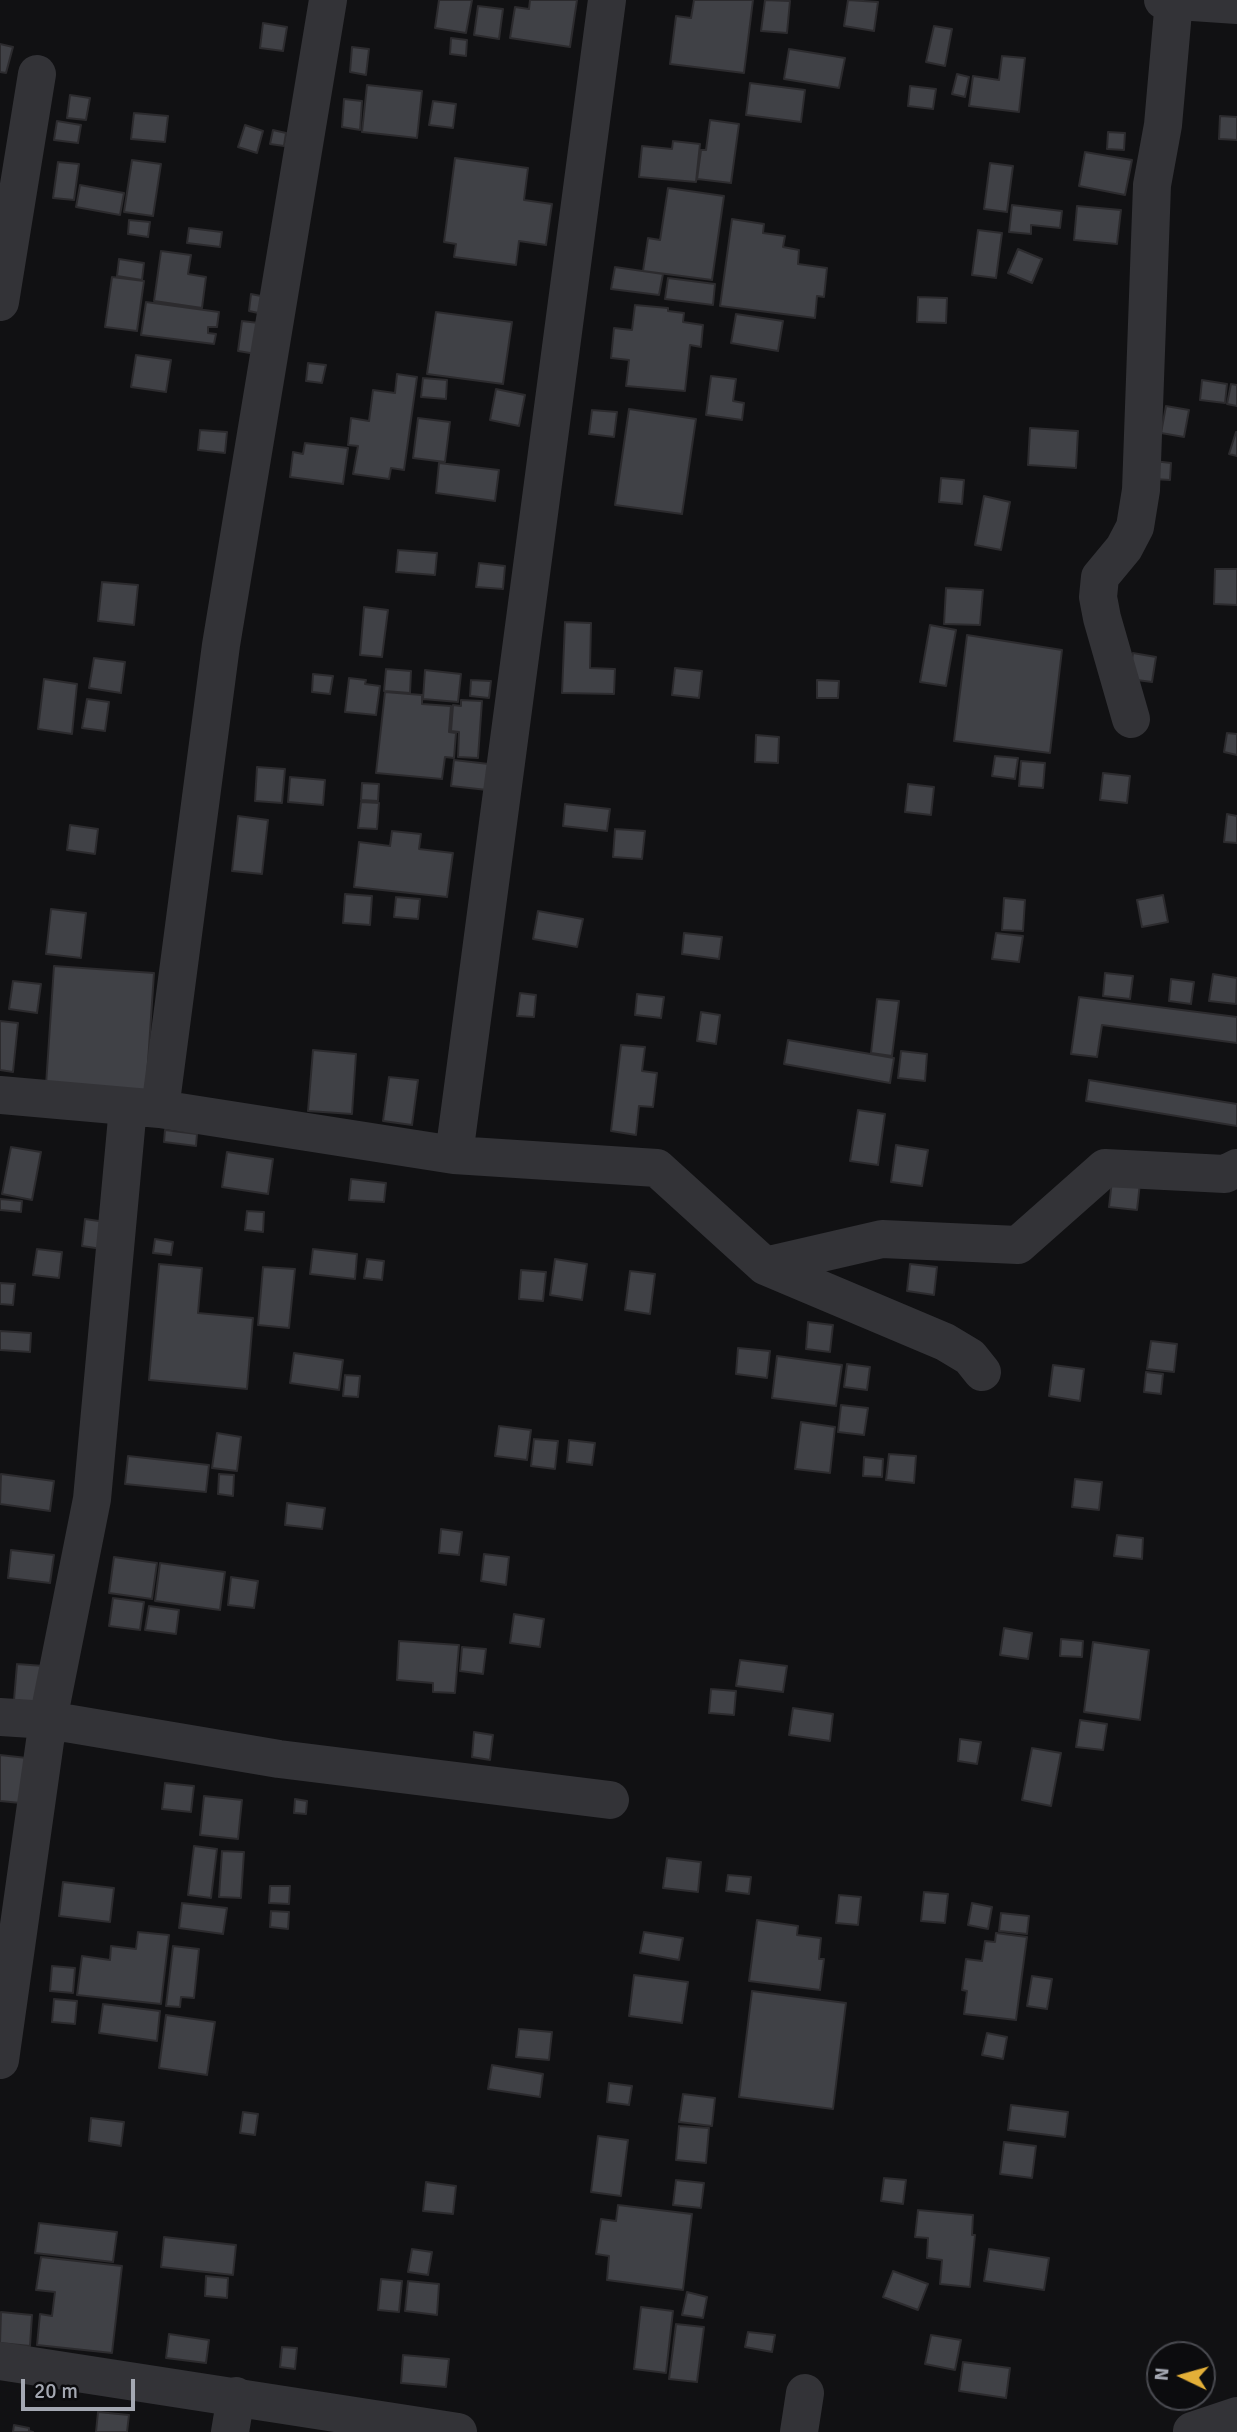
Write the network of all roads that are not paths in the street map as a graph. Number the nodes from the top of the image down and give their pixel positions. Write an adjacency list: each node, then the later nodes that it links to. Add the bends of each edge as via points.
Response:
1 (328, 0): 9 (street)
2 (607, 0): 10 (street)
3 (1170, 1): 4 (street); 7 (street, via 1163,125 1152,185 1140,490 1135,527 1100,577 1098,597)
4 (1237, 5)
5 (37, 74): 6 (street)
6 (0, 302)
7 (1131, 719)
8 (0, 1094): 9 (street)
9 (144, 1108): 10 (street); 15 (street, via 92,1499)
10 (454, 1155): 12 (street, via 657,1168)
11 (1237, 1168): 12 (street, via 1225,1174 1105,1168 1018,1245 882,1239)
12 (765, 1266): 13 (street, via 945,1342 970,1357)
13 (982, 1372)
14 (0, 1717): 15 (street)
15 (48, 1720): 16 (street, via 279,1759); 17 (street)
16 (610, 1800)
17 (0, 2060)
18 (0, 2361): 20 (street)
19 (805, 2393): 24 (street)
20 (233, 2414): 23 (street)
21 (1237, 2416): 22 (street)
22 (1192, 2431)
23 (457, 2432)
24 (799, 2432)

